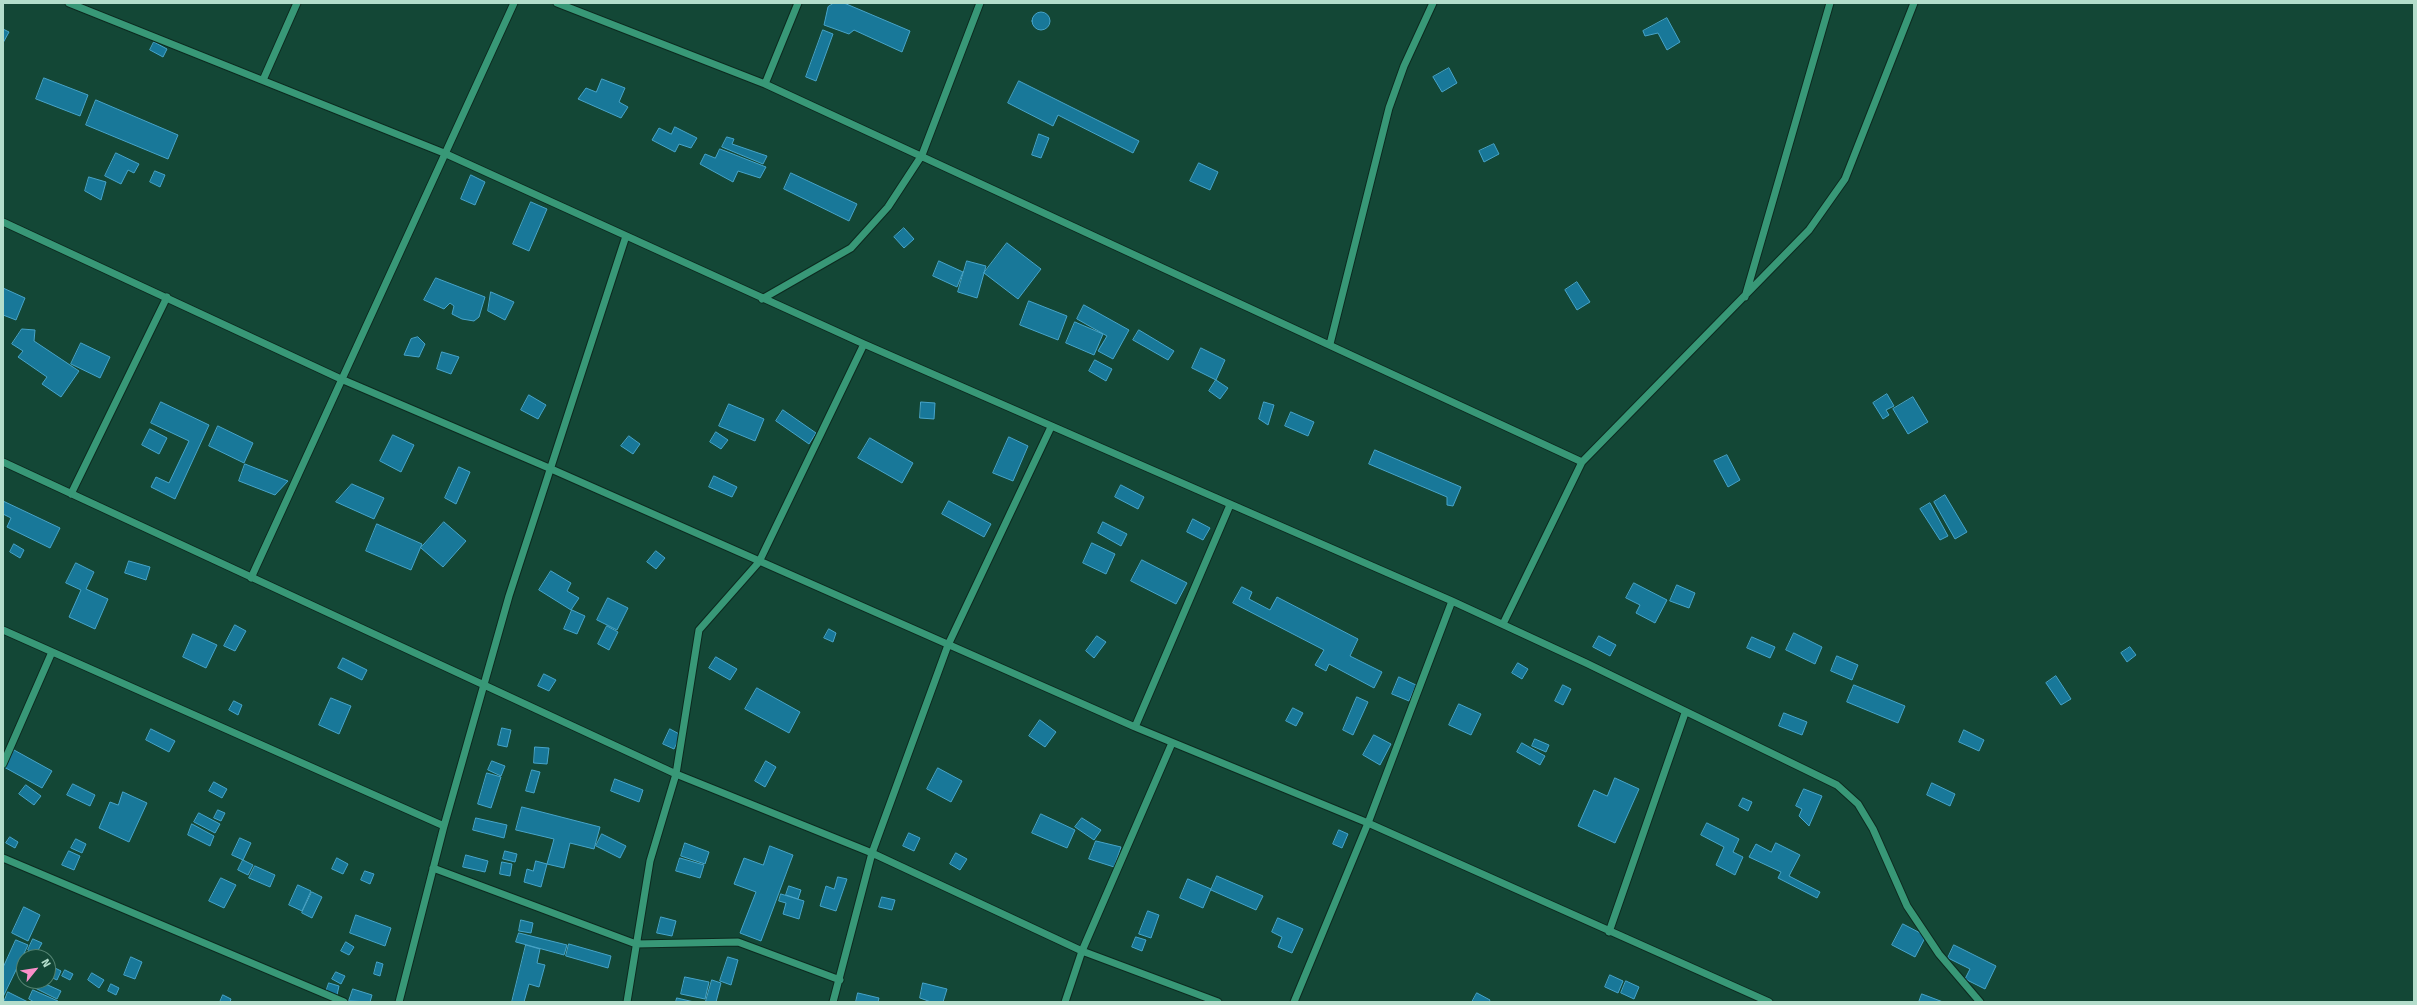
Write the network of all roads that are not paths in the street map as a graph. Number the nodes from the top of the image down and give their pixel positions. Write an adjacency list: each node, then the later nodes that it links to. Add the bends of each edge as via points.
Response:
1 (69, 3): 10 (street)
2 (297, 3): 10 (street)
3 (514, 3): 12 (street)
4 (557, 3): 11 (street)
5 (798, 3): 11 (street)
6 (980, 3): 13 (street)
7 (1433, 3): 20 (street, via 1404,66 1390,108)
8 (1830, 3): 17 (street)
9 (1914, 3): 17 (street, via 1845,179 1809,230)
10 (263, 80): 12 (street)
11 (765, 84): 13 (street)
12 (444, 153): 15 (street); 21 (street)
13 (922, 155): 18 (street, via 888,207 851,248); 20 (street)
14 (3, 222): 16 (street)
15 (626, 236): 18 (street); 25 (street)
16 (167, 297): 21 (street); 26 (street)
17 (1745, 298): 24 (street)
18 (762, 299): 19 (street)
19 (864, 344): 22 (street); 28 (street)
20 (1330, 344): 24 (street)
21 (341, 379): 25 (street); 29 (street)
22 (1051, 427): 27 (street); 33 (street)
23 (3, 462): 26 (street)
24 (1582, 462): 31 (street)
25 (549, 468): 28 (street); 35 (street)
26 (71, 494): 29 (street)
27 (1230, 505): 30 (street); 37 (street)
28 (759, 562): 33 (street); 40 (street, via 699,630)
29 (251, 578): 35 (street)
30 (1452, 601): 31 (street); 41 (street)
31 (1503, 624): 36 (street)
32 (3, 630): 34 (street)
33 (948, 645): 37 (street); 43 (street)
34 (52, 652): 39 (street); 42 (street)
35 (484, 685): 40 (street); 42 (street)
36 (1685, 713): 46 (street); 58 (street, via 1837,785 1858,804 1873,829 1907,906 1939,954)
37 (1134, 728): 38 (street)
38 (1172, 743): 41 (street); 48 (street)
39 (3, 764)
40 (676, 774): 43 (street); 47 (street, via 650,861)
41 (1368, 823): 46 (street); 56 (street)
42 (444, 826): 45 (street)
43 (872, 853): 48 (street); 49 (street)
44 (3, 858): 50 (street)
45 (433, 868): 47 (street); 51 (street)
46 (1609, 932): 57 (street)
47 (636, 944): 49 (street, via 738,942); 52 (street)
48 (1082, 951): 54 (street); 55 (street)
49 (840, 980): 53 (street)
50 (344, 1002)
51 (399, 1002)
52 (627, 1002)
53 (833, 1002)
54 (1065, 1002)
55 (1218, 1002)
56 (1294, 1002)
57 (1769, 1002)
58 (1980, 1002)

